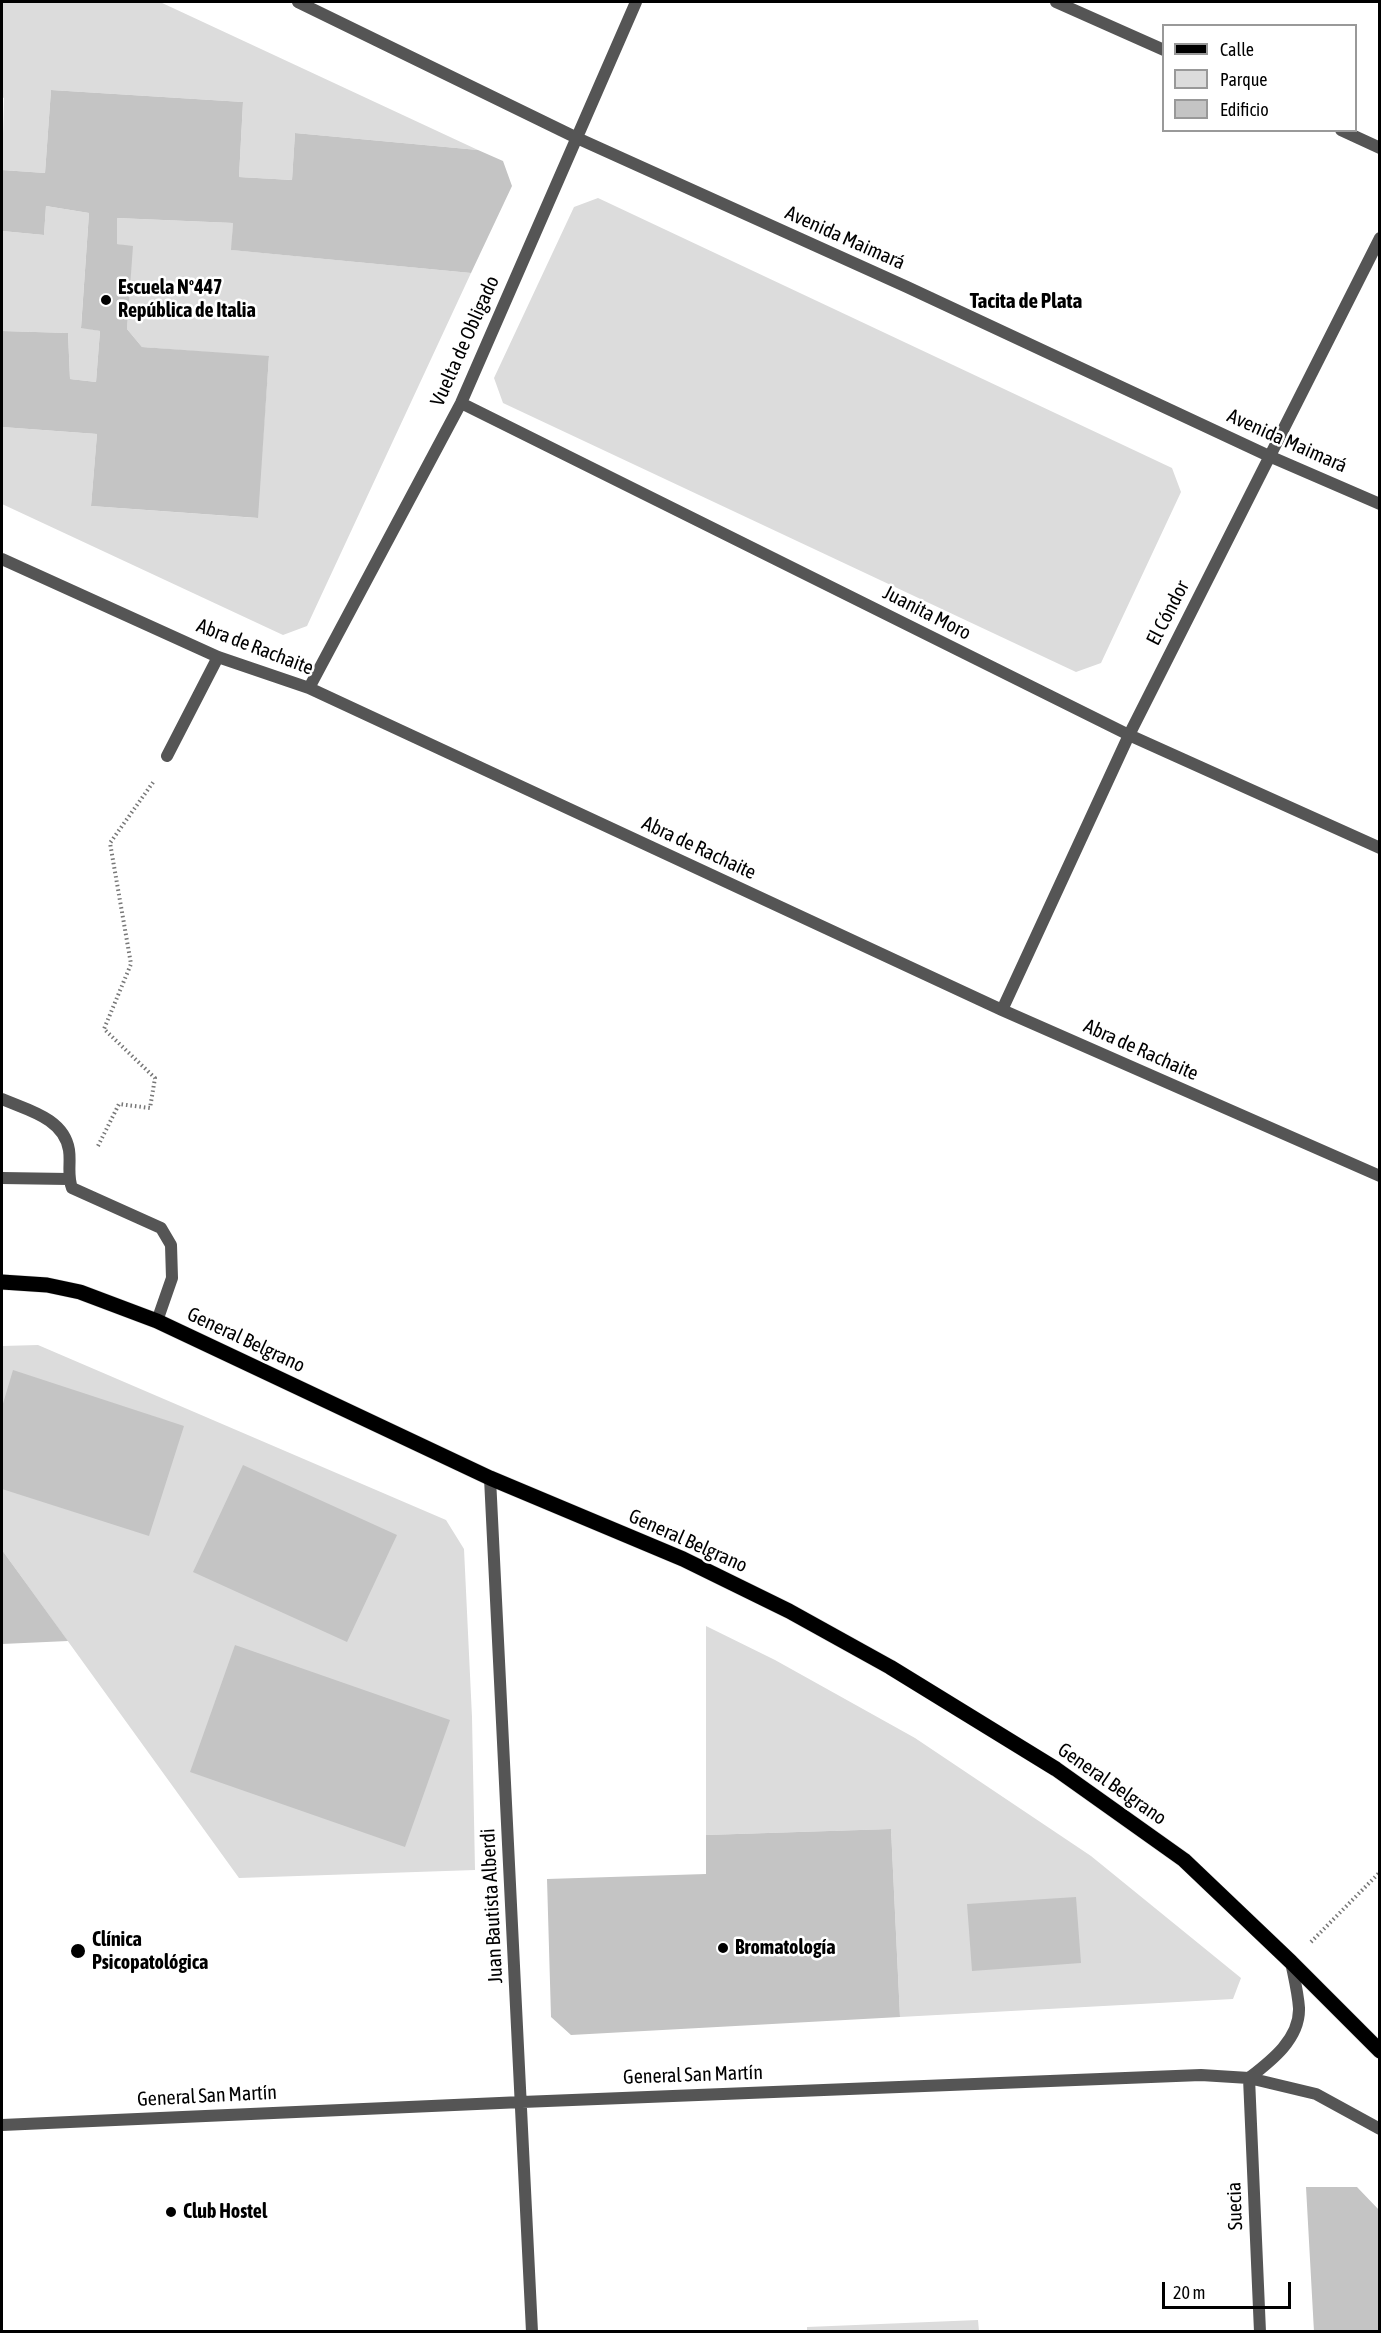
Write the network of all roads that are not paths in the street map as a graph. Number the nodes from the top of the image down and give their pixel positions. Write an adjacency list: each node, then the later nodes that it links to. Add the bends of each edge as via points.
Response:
1 (298, 2): 6 (street, Avenida Maimará)
2 (636, 2): 6 (street, Vuelta de Obligado)
3 (1056, 2): 4 (street)
4 (1162, 49)
5 (1345, 132): 7 (street)
6 (577, 138): 9 (street, Vuelta de Obligado); 10 (street, Avenida Maimará)
7 (1380, 148)
8 (1380, 238): 10 (street, El Cóndor)
9 (461, 403): 14 (street, Vuelta de Obligado); 15 (street, Juanita Moro)
10 (1269, 456): 11 (street, Avenida Maimará); 15 (street, El Cóndor)
11 (1380, 504)
12 (2, 560): 13 (street, Abra de Rachaite)
13 (218, 657): 14 (street, Abra de Rachaite); 16 (street)
14 (309, 688): 18 (street, Abra de Rachaite)
15 (1129, 735): 17 (street, Juanita Moro); 18 (street, El Cóndor)
16 (167, 756)
17 (1380, 848)
18 (1002, 1010): 20 (street, Abra de Rachaite)
19 (2, 1099): 22 (street, via 59,1128 70,1152)
20 (1380, 1176)
21 (2, 1178): 22 (street)
22 (68, 1179): 24 (street, via 72,1188 82,1194 161,1228 171,1245 172,1278)
23 (2, 1282): 24 (main road, General Belgrano, via 47,1285 80,1293)
24 (157, 1321): 25 (main road, General Belgrano)
25 (490, 1478): 26 (main road, General Belgrano, via 683,1559 778,1606 978,1719 1184,1860); 29 (street, Juan Bautista Alberdi)
26 (1291, 1962): 27 (main road, General Belgrano); 28 (street, via 1299,2009 1295,2027 1273,2060)
27 (1380, 2051)
28 (1250, 2078): 29 (street, General San Martín, via 1201,2075); 31 (street, General San Martín, via 1316,2094); 33 (street, Suecia)
29 (522, 2102): 30 (street, General San Martín); 32 (street, Juan Bautista Alberdi)
30 (2, 2125)
31 (1380, 2128)
32 (532, 2331)
33 (1260, 2331)

